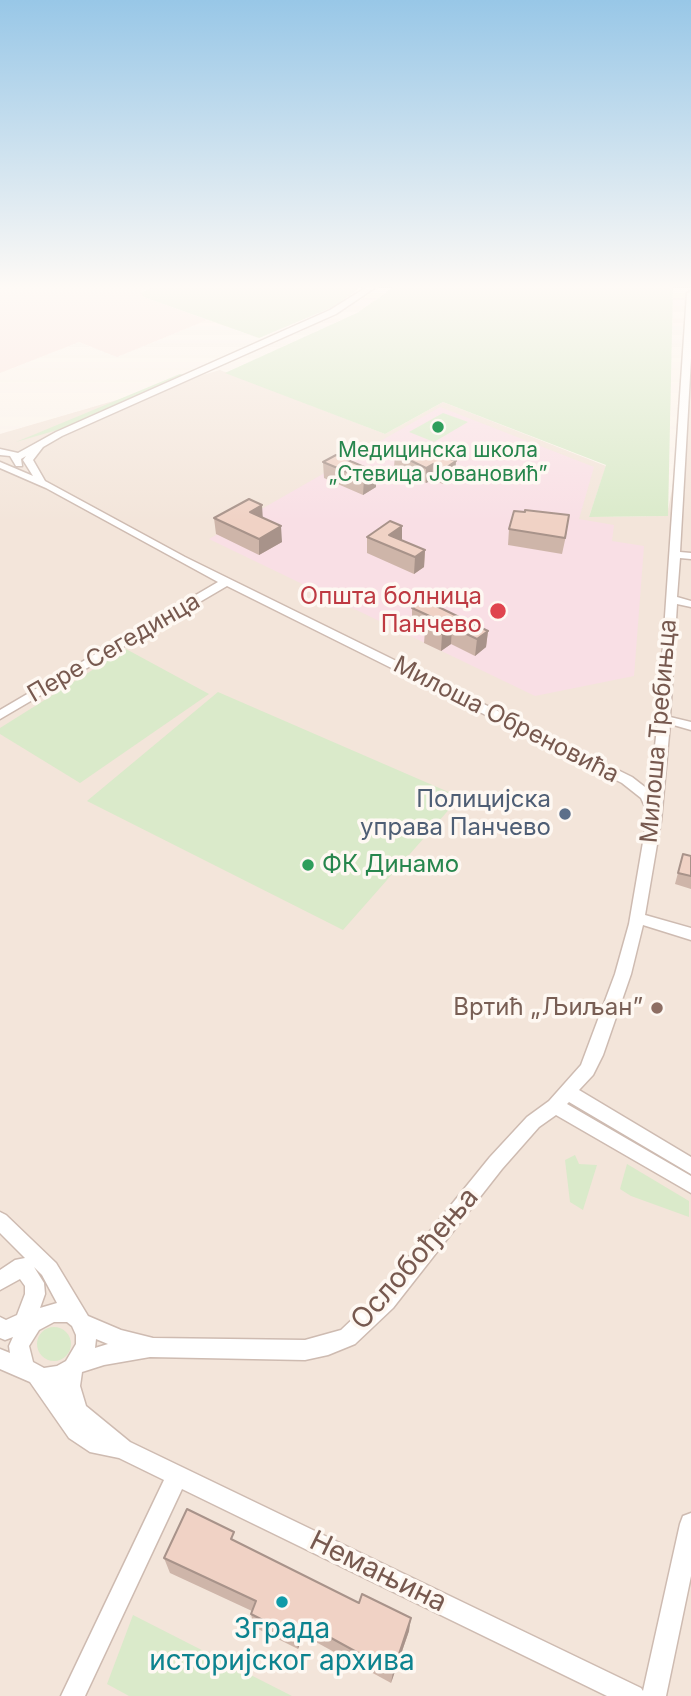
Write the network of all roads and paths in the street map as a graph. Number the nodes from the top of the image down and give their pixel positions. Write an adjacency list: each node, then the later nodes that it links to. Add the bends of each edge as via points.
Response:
1 (215, 364): 4 (street)
2 (689, 364): 3 (street, Милоша Требињца)
3 (686, 432): 9 (street, Милоша Требињца)
4 (44, 441): 5 (street); 6 (street); 8 (street, via 28,460)
5 (1, 451): 6 (street)
6 (16, 459): 7 (street); 8 (street)
7 (0, 465): 8 (street)
8 (45, 483): 11 (street, Милоша Обреновића)
9 (674, 554): 10 (street); 12 (street, Милоша Требињца)
10 (691, 556)
11 (227, 581): 14 (street, Пере Сегединца); 18 (street, Милоша Обреновића)
12 (671, 599): 13 (street); 15 (street, Милоша Требињца)
13 (691, 604)
14 (0, 715)
15 (664, 719): 16 (street); 17 (street, Милоша Требињца)
16 (691, 726)
17 (659, 771): 18 (street); 19 (street, Милоша Требињца)
18 (627, 780): 19 (street, Милоша Обреновића, via 646,794)
19 (653, 811): 20 (street, Милоша Требињца)
20 (637, 918): 21 (street); 22 (street, Милоша Требињца, via 596,1055)
21 (691, 934)
22 (561, 1099): 23 (street); 24 (street); 32 (street, Ослобођења, via 496,1163 386,1301 348,1337 305,1350)
23 (691, 1166)
24 (691, 1185)
25 (0, 1222): 26 (street)
26 (19, 1259): 27 (street); 28 (street, via 49,1269); 29 (street, via 40,1271 43,1282); 30 (street, via 34,1283 34,1301 24,1322 5,1330)
27 (0, 1281)
28 (79, 1320): 29 (street, via 53,1311); 32 (street, Ослобођења, via 121,1340); 34 (street, via 87,1340)
29 (34, 1321): 31 (street); 35 (street, via 19,1346 20,1358)
30 (0, 1327)
31 (0, 1336)
32 (153, 1348): 34 (street, via 104,1355)
33 (0, 1359): 35 (street)
34 (75, 1365): 35 (street, via 59,1376); 36 (street, via 70,1386 78,1412)
35 (32, 1373): 36 (street, via 76,1431 97,1445)
36 (123, 1449): 37 (street, Немањина)
37 (177, 1475): 39 (street); 40 (street, Немањина)
38 (691, 1524): 41 (street)
39 (73, 1696)
40 (632, 1696)
41 (654, 1696)

